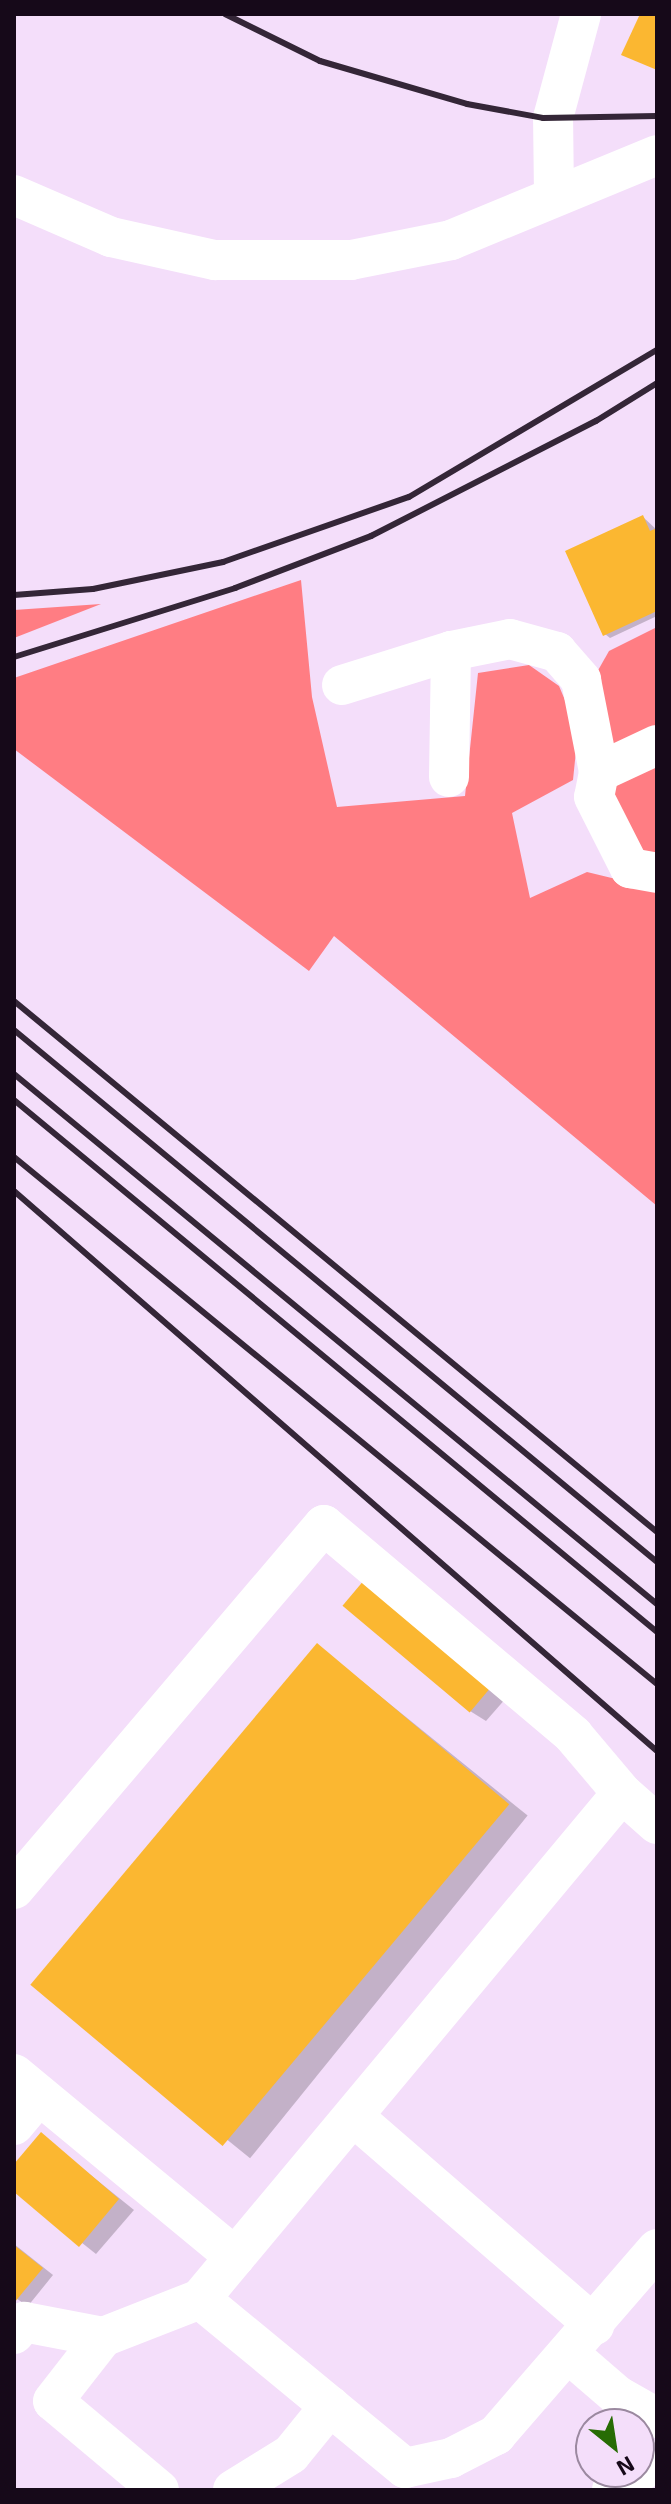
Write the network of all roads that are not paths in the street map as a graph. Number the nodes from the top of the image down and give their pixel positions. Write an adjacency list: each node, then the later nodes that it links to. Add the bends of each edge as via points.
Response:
1 (581, 14): 4 (lane, via 553,118)
2 (657, 155): 4 (lane)
3 (14, 195): 4 (lane, via 111,237 215,260 351,260 451,240)
4 (554, 195)
5 (451, 651): 6 (lane); 8 (lane, via 510,639 557,652 581,680); 9 (lane)
6 (342, 685)
7 (657, 745): 8 (lane)
8 (599, 772): 10 (lane, via 594,797 630,868)
9 (449, 777)
10 (657, 873)
11 (622, 1793): 12 (lane); 13 (lane, via 573,1735 324,1525); 15 (lane)
12 (657, 1824)
13 (14, 1889)
14 (27, 2085): 16 (lane); 18 (lane)
15 (354, 2117): 18 (lane); 22 (lane)
16 (14, 2125)
17 (657, 2249): 22 (lane)
18 (235, 2257): 19 (lane)
19 (200, 2299): 21 (lane); 23 (lane)
20 (14, 2334): 21 (lane, via 24,2322)
21 (103, 2337): 26 (lane, via 53,2401)
22 (581, 2339): 23 (lane, via 496,2435 451,2458 405,2468); 24 (lane, via 618,2396)
23 (330, 2406): 27 (lane, via 291,2454)
24 (657, 2418)
25 (657, 2461): 28 (lane)
26 (159, 2490)
27 (233, 2490)
28 (612, 2490)

